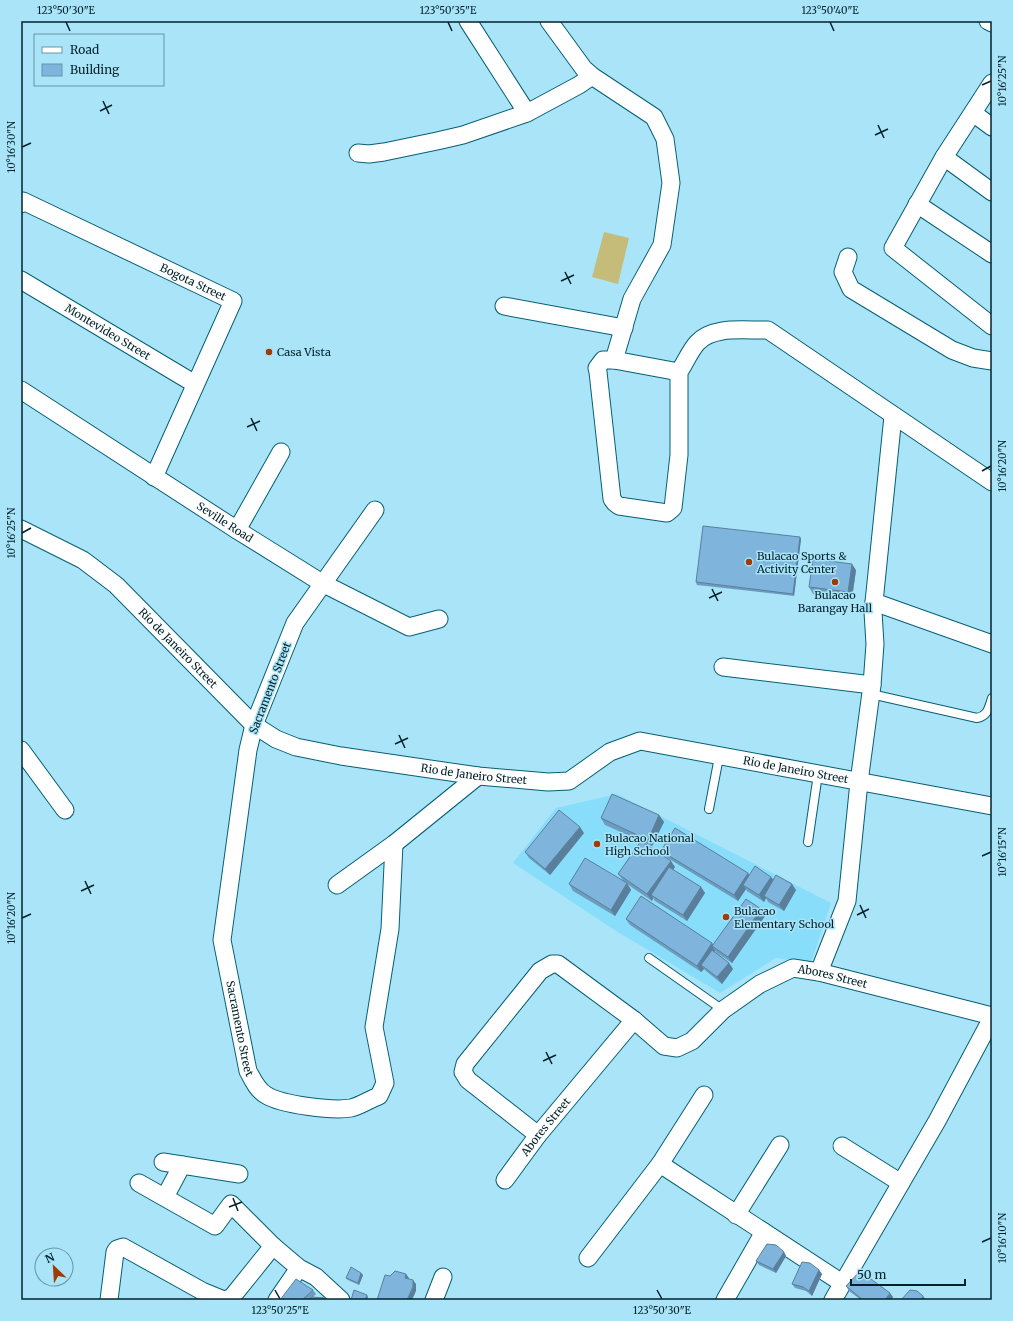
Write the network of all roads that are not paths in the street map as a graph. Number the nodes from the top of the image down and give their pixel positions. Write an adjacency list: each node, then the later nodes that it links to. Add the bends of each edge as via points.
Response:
1 (468, 21): 7 (street)
2 (549, 21): 5 (street)
3 (988, 21): 4 (street)
4 (992, 23)
5 (592, 76): 7 (street); 20 (street, via 654,117 665,139 670,184 662,245 632,299)
6 (992, 83): 8 (street)
7 (527, 113): 10 (street, via 437,141 384,152)
8 (973, 113): 9 (street); 11 (street)
9 (992, 127)
10 (358, 153)
11 (944, 157): 12 (street); 14 (street)
12 (992, 192)
13 (22, 203): 24 (street, Bogota Street, via 233,301)
14 (917, 204): 15 (street); 19 (street, via 893,248)
15 (992, 254)
16 (848, 257): 22 (street, via 843,272 850,289 952,350 973,358)
17 (21, 280): 24 (street, Montevideo Street)
18 (504, 306): 20 (street)
19 (992, 326)
20 (624, 328): 21 (street)
21 (614, 360): 23 (street); 23 (street, via 603,360 598,372 612,498 619,506 667,513 673,508 679,455)
22 (992, 361)
23 (679, 372): 26 (street, via 697,343 709,334 768,330)
24 (195, 384): 28 (street, Bogota Street)
25 (21, 390): 28 (street, Seville Road)
26 (893, 416): 29 (street); 34 (street)
27 (281, 452): 32 (street)
28 (154, 477): 32 (street, Seville Road)
29 (992, 482)
30 (375, 510): 33 (street, Sacramento Street)
31 (21, 529): 40 (street, Rio de Janeiro Street, via 82,560 116,585)
32 (237, 530): 33 (street, Seville Road)
33 (322, 583): 35 (street, Seville Road, via 409,627); 40 (street, Sacramento Street, via 295,623)
34 (874, 602): 36 (street); 38 (street, via 875,644)
35 (439, 619)
36 (992, 644)
37 (723, 667): 38 (street)
38 (871, 690): 39 (lane, via 977,718 986,714); 45 (street)
39 (992, 698)
40 (254, 725): 44 (street, Rio de Janeiro Street, via 276,739 296,747); 50 (street, Sacramento Street, via 247,758 222,940 248,1071 257,1087 266,1096 331,1109 352,1107 379,1096 385,1084 374,1027 390,929)
41 (21, 750): 48 (street)
42 (719, 757): 43 (street, Rio de Janeiro Street); 44 (street, Rio de Janeiro Street, via 640,741 610,752 569,781 548,782); 47 (lane)
43 (818, 774): 45 (street, Rio de Janeiro Street); 49 (lane)
44 (478, 776): 50 (street)
45 (859, 782): 46 (street, Rio de Janeiro Street); 53 (street, via 847,900)
46 (992, 806)
47 (709, 809)
48 (65, 810)
49 (808, 842)
50 (394, 844): 51 (street)
51 (337, 885)
52 (649, 958): 54 (lane)
53 (819, 972): 54 (street, Abores Street, via 793,968 760,984); 55 (street, Abores Street)
54 (723, 1010): 56 (street, Abores Street, via 692,1041 677,1048 664,1046)
55 (992, 1017): 67 (street, via 938,1121)
56 (634, 1020): 58 (street, Abores Street); 58 (street, Abores Street, via 558,964 552,964 540,971 465,1064 463,1072 468,1080)
57 (704, 1095): 62 (street)
58 (538, 1135): 65 (street, Abores Street)
59 (780, 1145): 69 (street)
60 (842, 1146): 67 (street)
61 (162, 1162): 63 (street)
62 (660, 1164): 69 (street); 72 (street)
63 (182, 1165): 64 (street); 68 (street)
64 (239, 1174)
65 (505, 1180)
66 (139, 1183): 68 (street)
67 (901, 1183): 75 (street)
68 (165, 1198): 71 (street, via 215,1226 232,1204)
69 (736, 1215): 70 (street)
70 (764, 1232): 75 (street); 82 (street)
71 (273, 1246): 73 (street); 78 (street, via 232,1297)
72 (588, 1258)
73 (299, 1268): 79 (street); 80 (street, via 316,1277)
74 (443, 1276): 81 (street)
75 (842, 1283): 83 (street)
76 (199, 1296): 77 (street, via 123,1247 115,1252); 78 (street)
77 (109, 1300)
78 (225, 1300)
79 (277, 1300)
80 (341, 1300)
81 (434, 1300)
82 (725, 1300)
83 (833, 1300)

